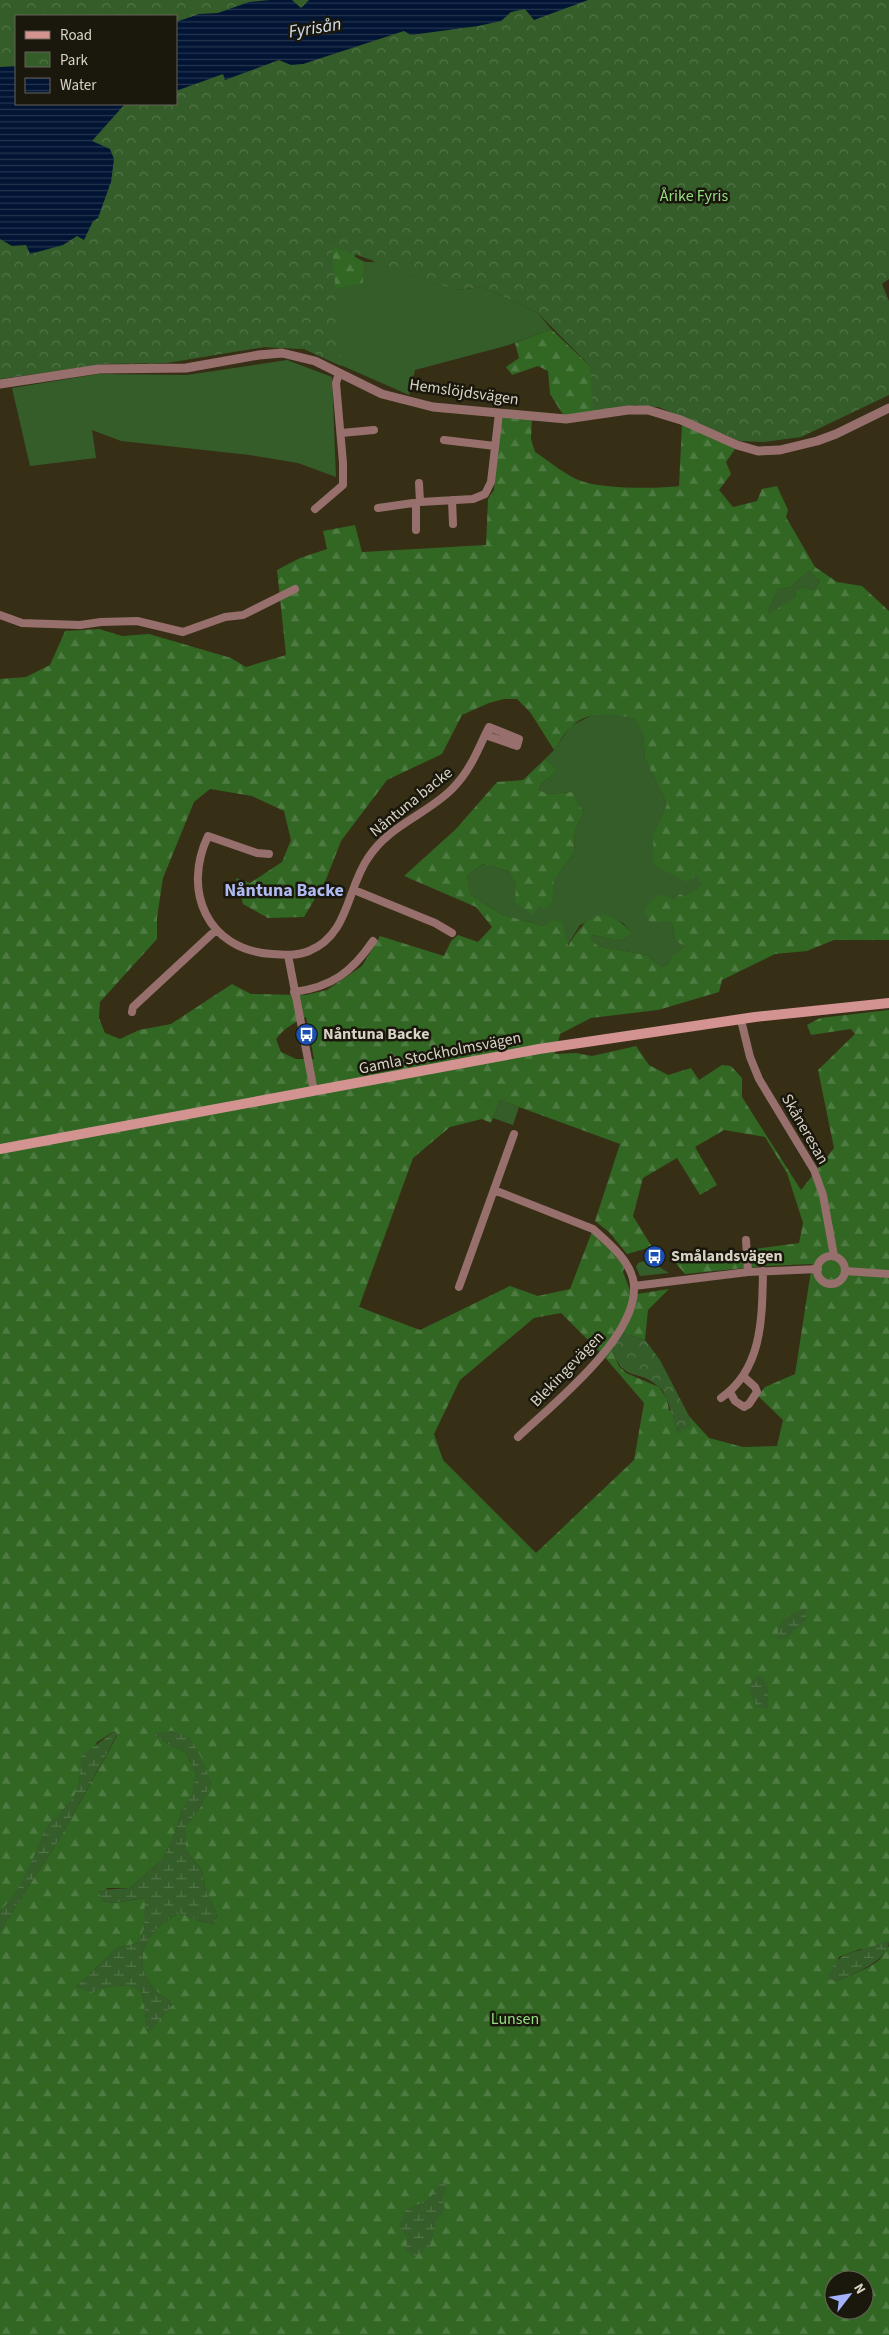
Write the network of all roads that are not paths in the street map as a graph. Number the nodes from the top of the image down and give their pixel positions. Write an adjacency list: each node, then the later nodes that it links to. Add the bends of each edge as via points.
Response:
1 (339, 373): 2 (street, Hemslöjdsvägen, via 314,361 282,353 186,368 100,369); 4 (street, Hemslöjdsvägen, via 382,394 407,401 433,407); 6 (street, via 336,383)
2 (0, 384)
3 (889, 408): 4 (street, Hemslöjdsvägen, via 818,441 780,450 758,450 737,445 674,417 648,410 566,419)
4 (498, 413): 8 (street)
5 (374, 430): 6 (street)
6 (341, 433): 13 (street, via 343,485)
7 (444, 440): 8 (street)
8 (495, 446): 10 (street, via 489,488 480,497)
9 (419, 483): 11 (street)
10 (452, 500): 11 (street); 14 (street)
11 (418, 502): 12 (street); 15 (street)
12 (378, 508)
13 (315, 509)
14 (453, 524)
15 (416, 530)
16 (295, 589): 17 (street, via 243,615 225,617 183,632 137,622 80,625 22,623)
17 (0, 615)
18 (485, 735): 20 (street, Nåntuna backe, via 473,764 451,790 397,827 376,846 362,867)
19 (269, 854): 21 (street, Nåntuna backe, via 208,836 199,855 197,882 202,906)
20 (354, 890): 22 (street, via 436,923); 24 (street, Nåntuna backe, via 334,934 310,951)
21 (216, 930): 24 (street, Nåntuna backe, via 246,949); 27 (street, via 133,1007)
22 (452, 933)
23 (373, 941): 25 (street, via 359,961 338,977 317,989)
24 (288, 955): 25 (street)
25 (294, 992): 29 (street)
26 (889, 1002): 28 (main road, Gamla Stockholmsvägen)
27 (132, 1012)
28 (742, 1020): 29 (main road, Gamla Stockholmsvägen, via 539,1050); 34 (street, Skåneresan, via 750,1057 759,1079 814,1170 823,1195)
29 (314, 1091): 31 (main road, Gamla Stockholmsvägen)
30 (514, 1134): 32 (street)
31 (0, 1149)
32 (494, 1190): 40 (street, via 590,1226 616,1251 630,1271); 41 (street)
33 (746, 1240): 37 (street)
34 (834, 1256): 35 (street, via 824,1258); 38 (street, via 843,1262)
35 (818, 1269): 36 (street); 38 (street, via 823,1282 831,1284 840,1281)
36 (763, 1271): 37 (street); 42 (street, via 758,1335)
37 (748, 1272): 40 (street)
38 (845, 1272): 39 (street)
39 (889, 1274)
40 (634, 1286): 45 (street, Blekingevägen, via 633,1299 620,1332 603,1355)
41 (459, 1287)
42 (744, 1377): 43 (street); 43 (street, via 757,1392 749,1404 744,1407)
43 (730, 1392): 44 (street)
44 (721, 1398)
45 (518, 1438)

